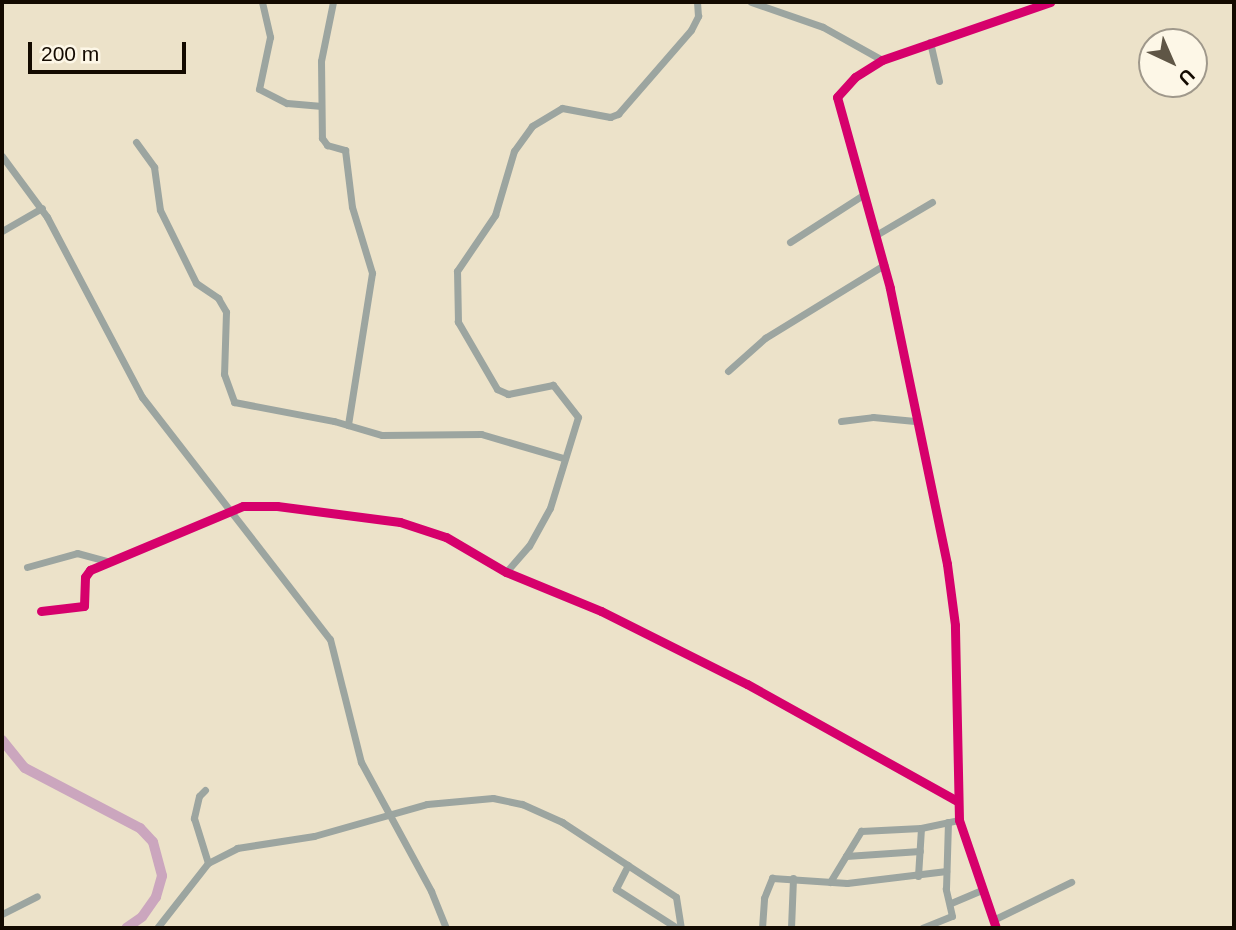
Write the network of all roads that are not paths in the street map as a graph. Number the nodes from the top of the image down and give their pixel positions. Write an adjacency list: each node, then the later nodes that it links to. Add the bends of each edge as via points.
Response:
1 (262, 2): 9 (street, via 270,37 259,89 292,104)
2 (333, 2): 9 (street, via 322,47)
3 (697, 2): 23 (street, via 698,16 691,30 618,114 610,117 562,108 532,126 514,151 495,215 457,271 458,322 497,389 508,394 553,384 576,413 579,426)
4 (751, 2): 7 (street, via 823,27)
5 (1050, 2): 6 (street)
6 (930, 42): 7 (street); 8 (street)
7 (882, 60): 12 (street, via 855,77 837,97)
8 (939, 81)
9 (318, 106): 22 (street, via 323,141 345,150 352,207 372,262 360,371)
10 (136, 142): 22 (street, via 154,167 160,210 196,283 218,298 226,312 224,373 231,399 238,405)
11 (2, 156): 14 (street)
12 (863, 195): 16 (street); 17 (street)
13 (932, 202): 16 (street)
14 (42, 208): 15 (street); 24 (street, via 142,397)
15 (2, 231)
16 (876, 235): 18 (street)
17 (790, 242)
18 (884, 265): 19 (street, via 765,338); 21 (street)
19 (728, 371)
20 (842, 421): 21 (street, via 873,417)
21 (915, 421): 30 (street, via 947,564 955,625)
22 (348, 425): 23 (street, via 387,435 481,434)
23 (563, 458): 27 (street, via 550,508 529,546)
24 (229, 511): 25 (street); 27 (street, via 243,506 277,506 400,522 446,537); 31 (street, via 334,647 353,740)
25 (110, 562): 26 (street, via 77,553); 28 (street, via 86,573 85,606)
26 (27, 567)
27 (506, 572): 30 (street, via 601,611 747,684)
28 (41, 611)
29 (205, 790): 37 (street, via 194,818)
30 (957, 801): 32 (street)
31 (386, 812): 37 (street, via 314,836 237,848); 38 (street, via 468,799 522,804 562,822); 50 (street, via 431,891)
32 (959, 820): 33 (street); 44 (street)
33 (948, 822): 34 (street); 39 (street)
34 (921, 828): 35 (street); 36 (street, via 862,831)
35 (920, 851): 36 (street); 40 (street)
36 (846, 856): 42 (street)
37 (208, 863): 49 (street)
38 (628, 865): 51 (street, via 676,897); 51 (street, via 615,887 618,892)
39 (946, 871): 40 (street); 46 (street)
40 (918, 876): 42 (street)
41 (793, 878): 42 (street); 52 (street, via 768,882); 53 (street)
42 (830, 882)
43 (1070, 882): 48 (street)
44 (982, 890): 46 (street); 48 (street)
45 (37, 896): 47 (street)
46 (951, 903): 54 (street, via 950,920)
47 (2, 914)
48 (995, 924)
49 (157, 928)
50 (446, 928)
51 (679, 928)
52 (762, 928)
53 (791, 928)
54 (922, 928)

